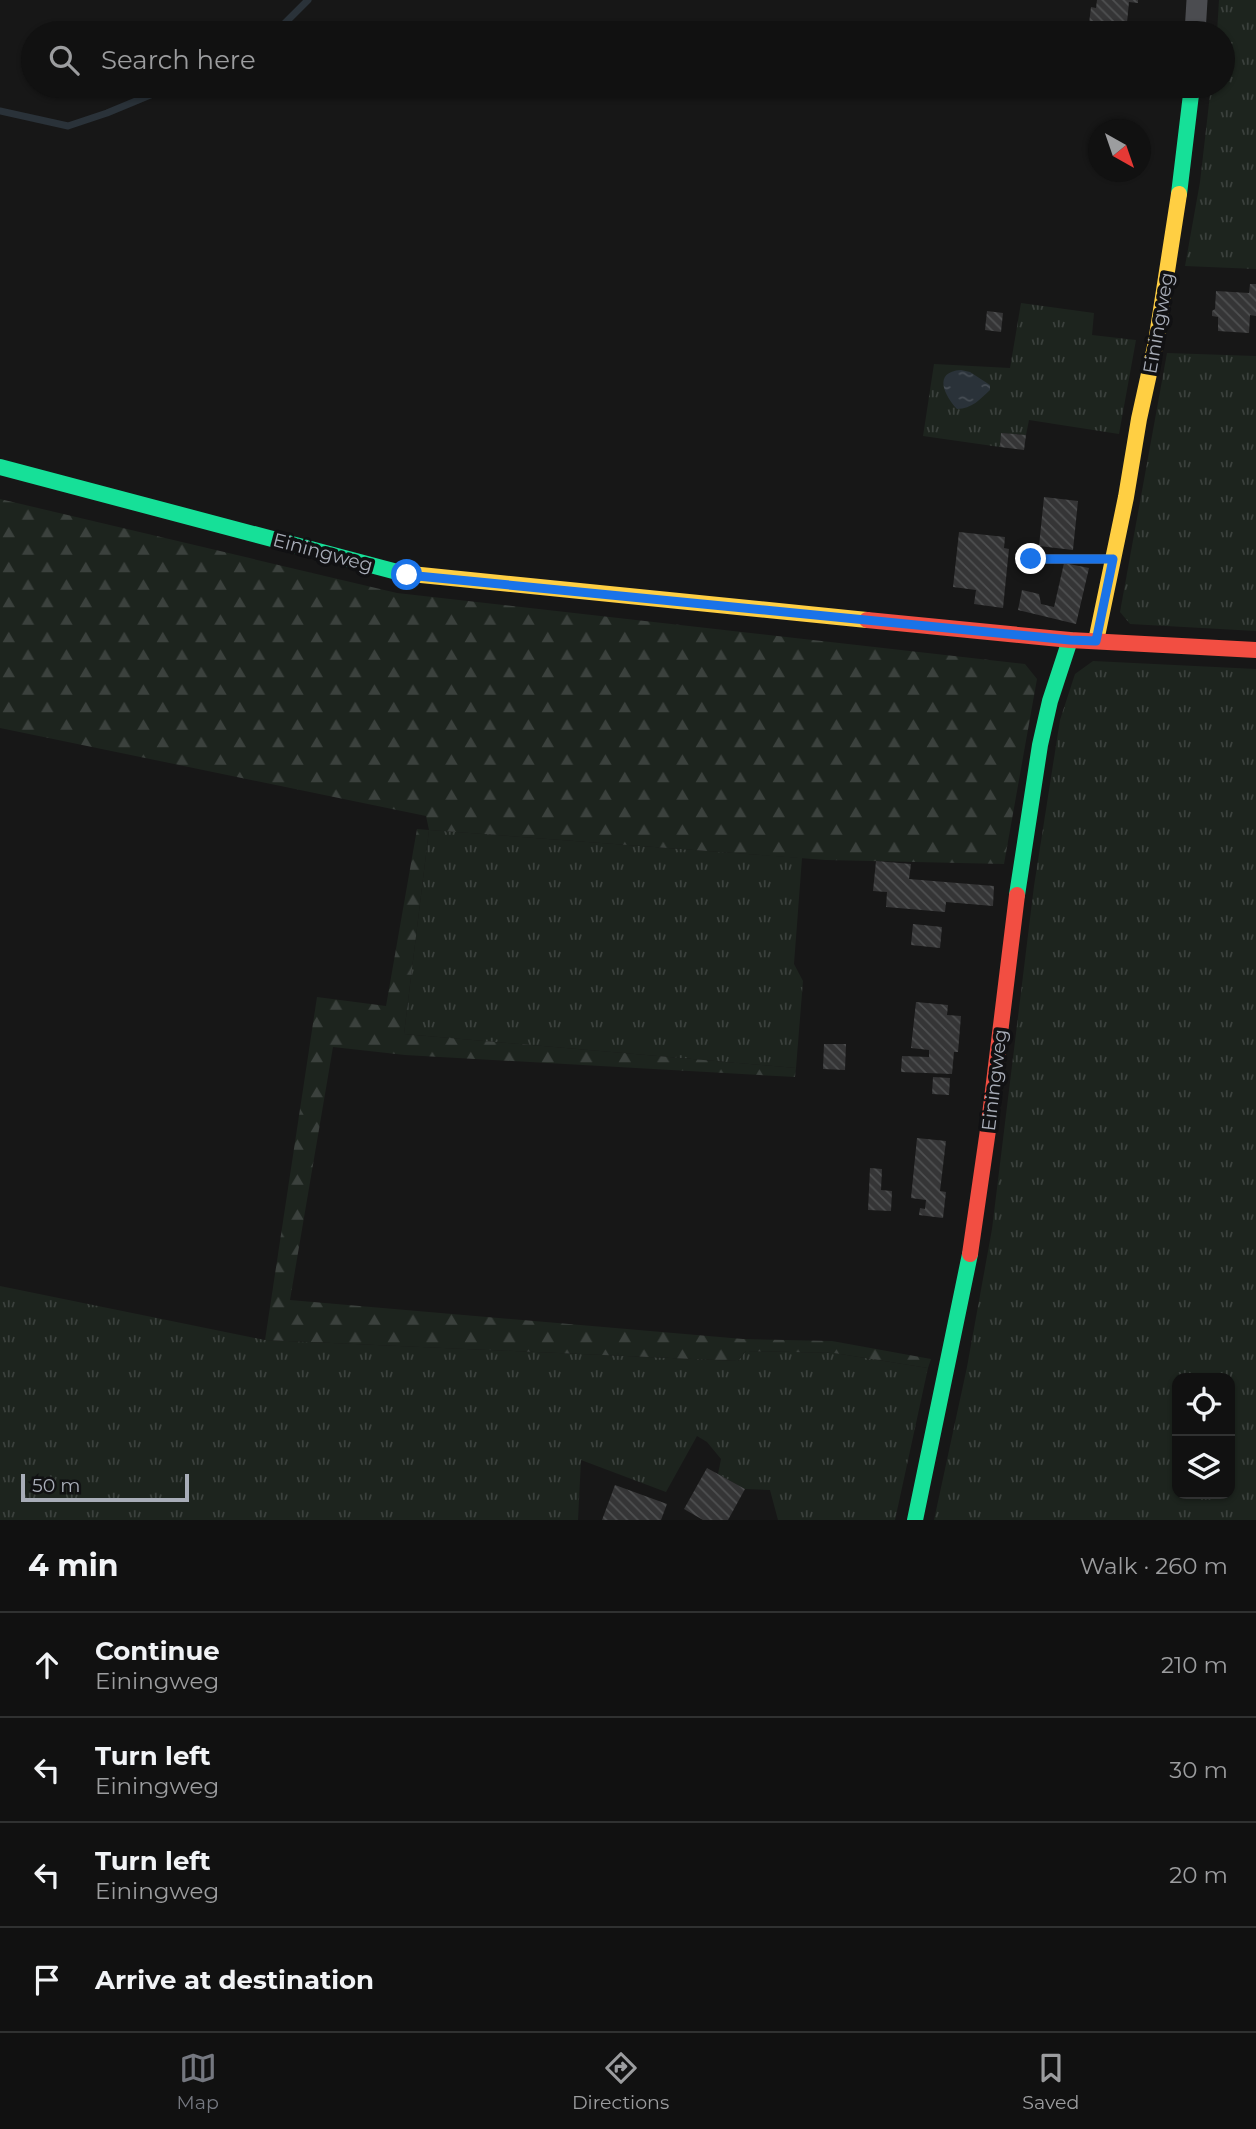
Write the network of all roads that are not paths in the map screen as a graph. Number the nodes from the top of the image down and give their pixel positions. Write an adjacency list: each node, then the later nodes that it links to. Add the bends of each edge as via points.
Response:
1 (1197, 0): 2 (street)
2 (1196, 21)
3 (1191, 98): 6 (street, Einingweg, via 1156,342)
4 (0, 467): 7 (street, Einingweg, via 407,575)
5 (1031, 559): 6 (lane)
6 (1113, 559): 8 (street, Einingweg)
7 (1070, 640): 8 (street, Einingweg); 10 (street, Einingweg, via 1038,757 970,1252)
8 (1096, 641): 9 (street, Einingweg)
9 (1256, 650)
10 (915, 1520)

